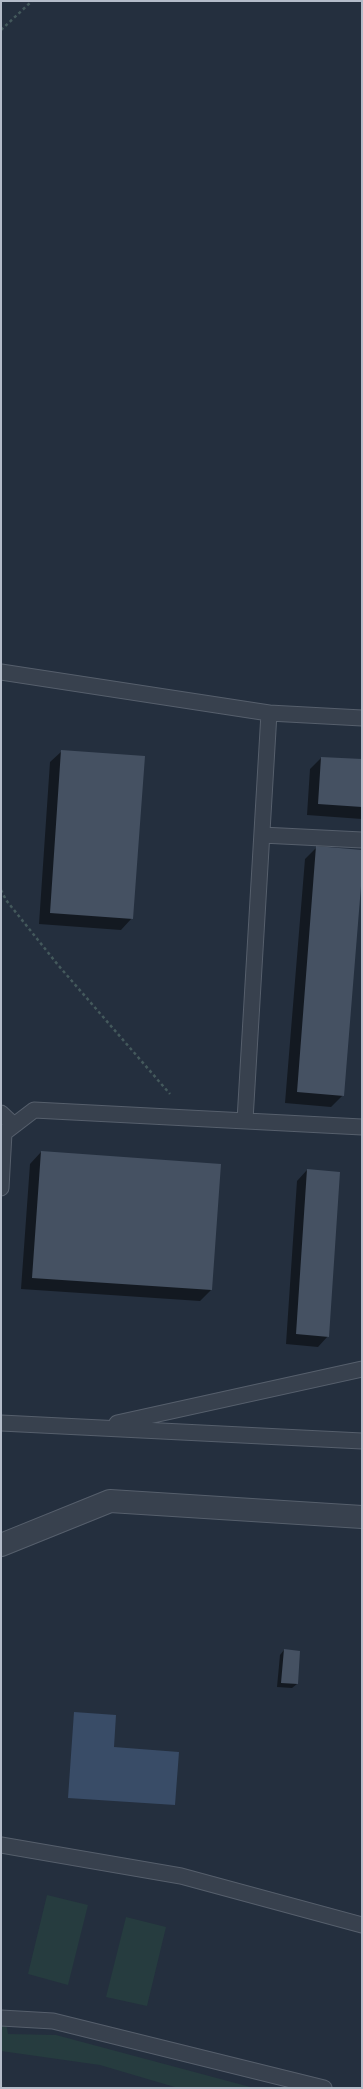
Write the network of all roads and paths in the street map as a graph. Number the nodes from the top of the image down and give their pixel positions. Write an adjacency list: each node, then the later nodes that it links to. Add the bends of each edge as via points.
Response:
1 (32, 1): 2 (path)
2 (1, 30)
3 (1, 672): 4 (lane)
4 (270, 712): 5 (lane); 6 (lane)
5 (362, 718)
6 (262, 835): 7 (lane); 11 (lane)
7 (362, 840)
8 (1, 890): 10 (path, via 6,900 58,965)
9 (1, 1113): 12 (lane)
10 (192, 1118): 11 (lane); 12 (lane, via 34,1110)
11 (245, 1120): 13 (lane)
12 (14, 1125): 14 (lane, via 4,1133)
13 (362, 1126)
14 (1, 1188)
15 (362, 1369): 17 (lane)
16 (1, 1422): 17 (lane)
17 (99, 1427): 18 (lane)
18 (362, 1441)
19 (362, 1517): 20 (street, via 110,1501)
20 (1, 1545)
21 (1, 1845): 22 (lane, via 181,1876)
22 (362, 1925)
23 (1, 2018): 24 (lane, via 53,2021)
24 (324, 2088)

